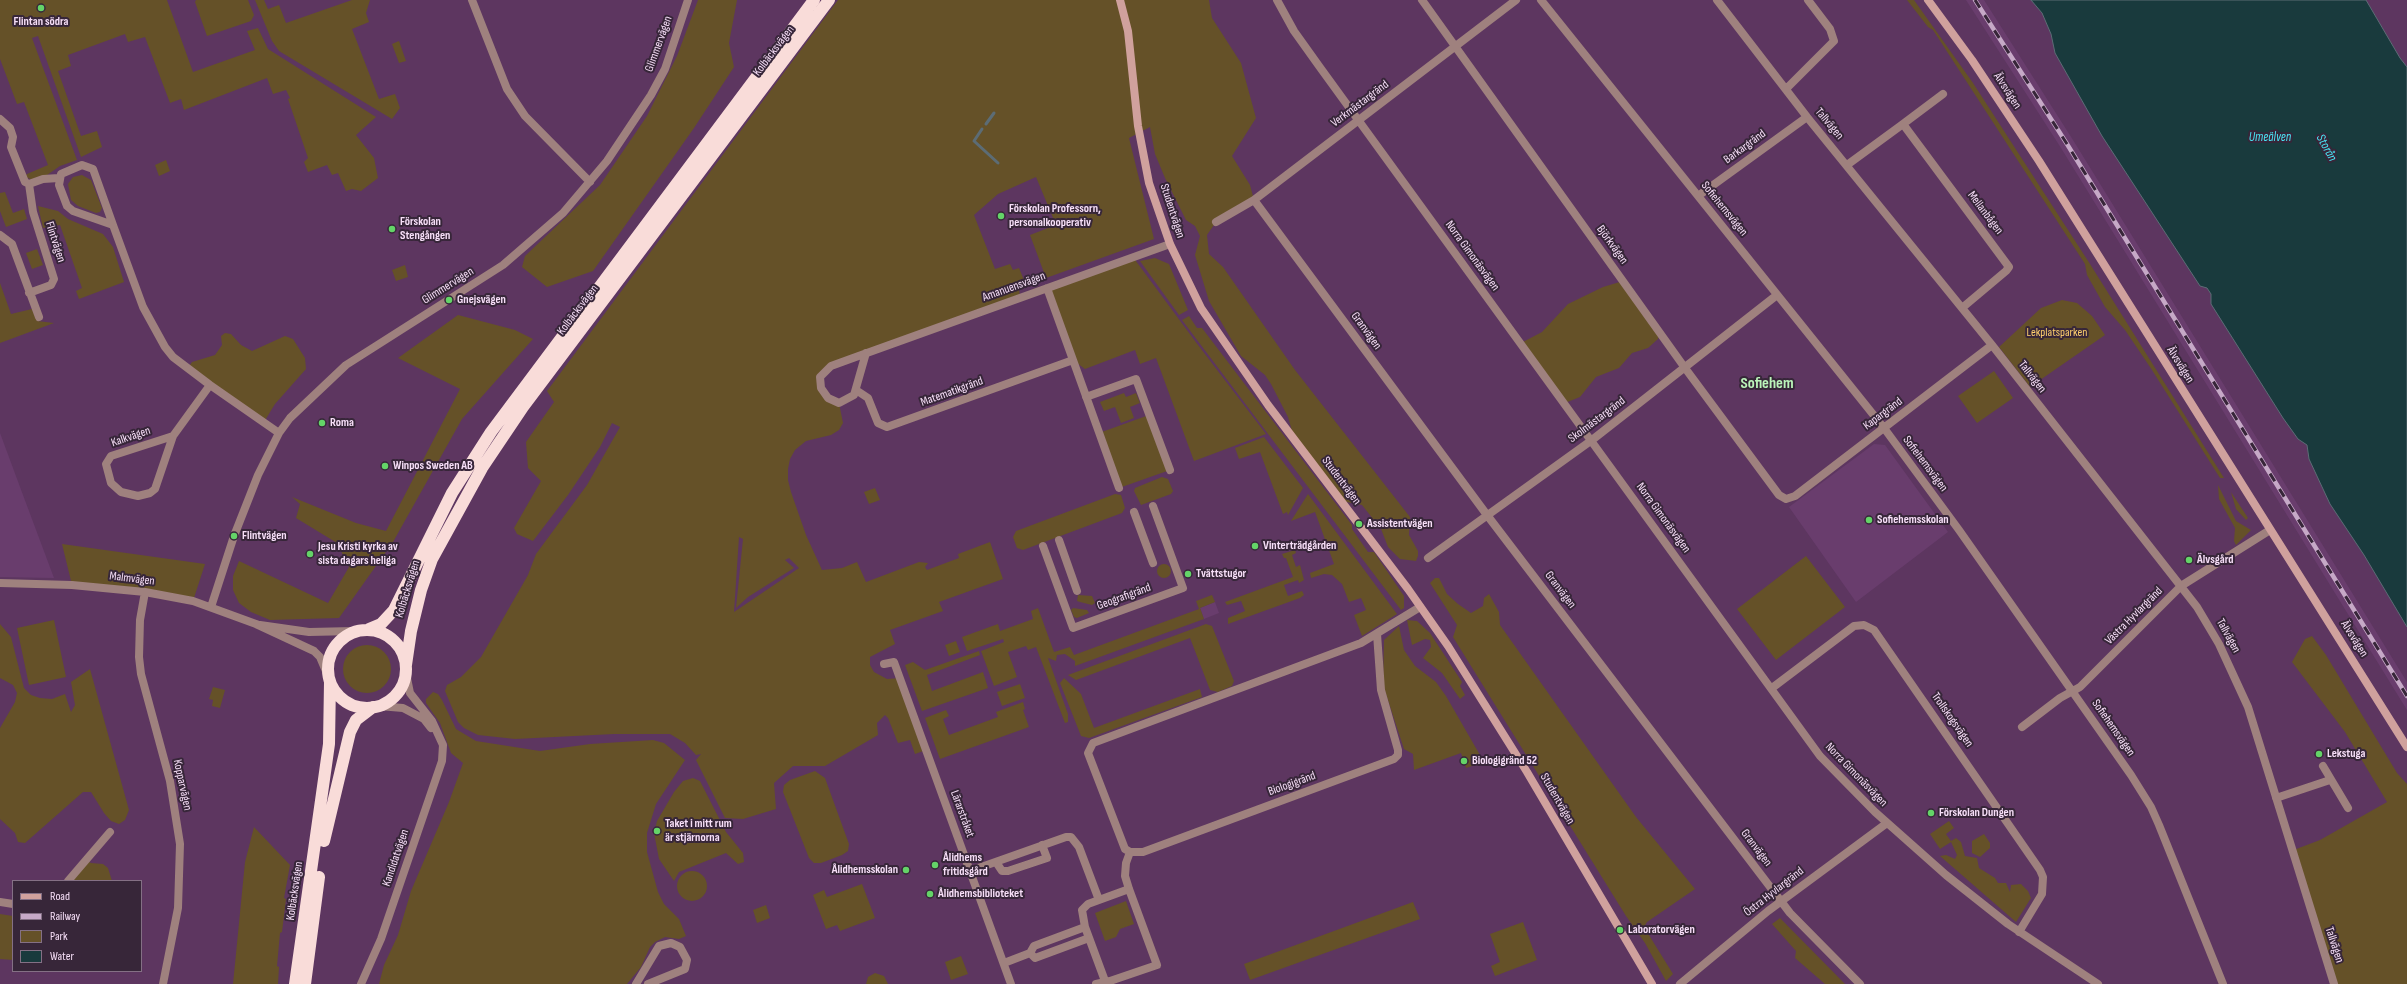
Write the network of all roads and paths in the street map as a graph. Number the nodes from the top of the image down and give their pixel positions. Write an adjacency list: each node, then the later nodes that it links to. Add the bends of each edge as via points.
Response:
1 (479, 0): 13 (street)
2 (688, 0): 23 (street, Glimmervägen, via 665,69 632,126)
3 (814, 0): 65 (highway, Kolbäcksvägen, via 490,432 452,493 394,610 381,624)
4 (829, 0): 69 (highway, Kolbäcksvägen, via 528,400 482,468 432,559 412,624)
5 (1120, 0): 30 (street, Studentvägen, via 1128,30 1142,152)
6 (1277, 0): 19 (street, Norra Gimonäsvägen, via 1294,31)
7 (1422, 0): 14 (street, Björkvägen)
8 (1516, 0): 14 (street, Verkmästargränd)
9 (1541, 0): 25 (street, Sofiehemsvägen)
10 (1717, 0): 15 (street, Tallvägen)
11 (1808, 0): 15 (street, via 1830,29 1834,41)
12 (1928, 0): 53 (street, Älvsvägen, via 1972,60 2034,155)
13 (473, 4): 23 (street, via 500,74 516,103 525,116)
14 (1454, 47): 19 (street, Verkmästargränd); 39 (street, Björkvägen)
15 (1786, 89): 17 (street, Tallvägen)
16 (1942, 94): 20 (street)
17 (1807, 117): 21 (street, Tallvägen); 25 (street, Barkargränd)
18 (0, 119): 24 (street, Flintvägen, via 10,128 13,137 11,147 22,177)
19 (1358, 120): 26 (street, Verkmästargränd); 46 (street, Norra Gimonäsvägen)
20 (1903, 124): 21 (street); 34 (street, Mellanbågen, via 2009,267)
21 (1847, 165): 34 (street, Tallvägen)
22 (59, 178): 24 (street, via 43,179); 28 (street, via 67,206 73,211); 28 (street, via 76,167 88,166 93,169)
23 (590, 182): 44 (street, Glimmervägen, via 547,228 503,265 346,365 306,402)
24 (29, 184): 32 (street, Flintvägen, via 33,212 54,279 51,285)
25 (1698, 196): 33 (street, Sofiehemsvägen)
26 (1254, 200): 27 (street, Verkmästargränd); 52 (street, Granvägen)
27 (1216, 222)
28 (113, 225): 40 (street, via 143,307 165,348)
29 (0, 235): 32 (street, via 12,244)
30 (1170, 244): 31 (street, Amanuensvägen); 63 (street, Studentvägen, via 1201,308 1232,354)
31 (1048, 288): 37 (street, Amanuensvägen); 38 (street)
32 (29, 293): 35 (street)
33 (1777, 295): 39 (street, Skolmästargränd); 43 (street, Sofiehemsvägen)
34 (1962, 308): 36 (street, Tallvägen)
35 (38, 317)
36 (1992, 345): 43 (street, Kapargränd); 59 (street, Tallvägen)
37 (866, 353): 41 (street); 41 (street, Amanuensvägen, via 831,366 820,376 824,394 833,402 839,403 850,399)
38 (1073, 360): 41 (street, Matematikgränd, via 887,427 878,423 868,398); 42 (street)
39 (1685, 368): 46 (street, Skolmästargränd); 49 (street, Björkvägen, via 1779,495)
40 (210, 385): 44 (street); 45 (street, Kalkvägen)
41 (856, 390)
42 (1086, 397): 47 (street, via 1136,379); 48 (street)
43 (1884, 428): 49 (street, Kapargränd, via 1795,496); 72 (street, Sofiehemsvägen, via 1960,530)
44 (279, 433): 62 (street, Glimmervägen, via 258,475 234,536)
45 (173, 436): 45 (street, Kalkvägen, via 111,456 106,464 111,483 126,494 138,496 150,493 158,483)
46 (1592, 440): 52 (street, Skolmästargränd); 71 (street, Norra Gimonäsvägen)
47 (1170, 470)
48 (1119, 488)
49 (1786, 499)
50 (1152, 506): 55 (street, Geografigränd, via 1183,588 1073,628)
51 (1134, 512): 57 (street)
52 (1487, 515): 56 (street, Skolmästargränd); 90 (street, Granvägen)
53 (2270, 530): 59 (street, Västra Hyvlargränd); 76 (street, Älvsvägen)
54 (1059, 540): 60 (street)
55 (1043, 546)
56 (1428, 558)
57 (1153, 563)
58 (0, 583): 61 (street, Malmvägen, via 72,585)
59 (2181, 586): 72 (street, Västra Hyvlargränd); 79 (street, Tallvägen, via 2219,644 2241,688)
60 (1078, 591)
61 (145, 592): 62 (street, Malmvägen); 99 (street, Kopparvägen, via 140,620 141,674 170,782 180,844 178,908)
62 (211, 607): 64 (street, Malmvägen)
63 (1420, 607): 67 (street); 107 (street, Studentvägen, via 1527,772)
64 (256, 624): 66 (street, Malmvägen, via 309,632); 70 (street, Malmvägen, via 314,651 320,657)
65 (369, 629): 66 (highway); 69 (highway, via 391,638 401,650)
66 (354, 631): 70 (highway, via 340,639 331,652)
67 (1377, 634): 84 (street, Biologigränd, via 1381,690 1398,750 1398,755 1394,759 1143,852); 84 (street, via 1307,664 1093,743 1088,753 1123,844)
68 (884, 664): 86 (street, Lärarstråket, via 894,662)
69 (406, 669): 73 (highway, via 397,694); 75 (street, Kandidatvägen, via 410,693 432,721)
70 (329, 679): 73 (highway, via 334,690 347,702 355,706); 100 (highway, Kolbäcksvägen, via 329,751)
71 (1772, 688): 81 (street, Norra Gimonäsvägen, via 1820,756); 94 (street, Trollskogsvägen, via 1854,626 1864,625 1874,630 2040,870 2043,877 2042,894)
72 (2073, 692): 74 (street, Västra Hyvlargränd, via 2060,698); 111 (street, Sofiehemsvägen, via 2151,807)
73 (376, 707): 75 (street, via 394,706 413,712 424,719); 101 (highway, Kolbäcksvägen, via 356,720 350,732 325,831)
74 (2022, 727)
75 (440, 738): 102 (street, Kandidatvägen, via 443,745 442,761 381,939)
76 (2407, 747)
77 (2323, 766): 78 (street)
78 (2330, 780): 79 (street); 80 (street)
79 (2276, 798): 112 (street, Tallvägen)
80 (2348, 808)
81 (1887, 823): 90 (street, Östra Hyvlargränd); 94 (street, Norra Gimonäsvägen, via 1946,875)
82 (110, 832): 87 (street)
83 (1042, 846): 85 (street); 85 (street, via 1047,858 1002,871); 89 (street, via 1066,837 1075,840)
84 (1130, 852): 88 (street, via 1126,870)
85 (996, 862): 86 (street)
86 (970, 871): 97 (street, Lärarstråket)
87 (69, 880)
88 (1128, 889): 89 (street); 98 (street, via 1157,965 1110,982)
89 (1099, 900): 93 (street, via 1088,904 1082,910)
90 (1781, 901): 108 (street, Östra Hyvlargränd); 109 (street, Granvägen)
91 (0, 902): 92 (street)
92 (12, 904)
93 (1085, 927): 95 (street); 96 (street, via 1034,946)
94 (2019, 932): 110 (street, Norra Gimonäsvägen)
95 (1089, 938): 96 (street, via 1035,958); 98 (street)
96 (1030, 953): 97 (street)
97 (1004, 963): 105 (street, Lärarstråket)
98 (1105, 981): 106 (street)
99 (162, 984)
100 (295, 984)
101 (305, 984)
102 (361, 984)
103 (636, 984): 104 (street, via 659,946 671,943 680,947 687,960 686,969)
104 (648, 984)
105 (1011, 984)
106 (1096, 984)
107 (1652, 984)
108 (1680, 984)
109 (1860, 984)
110 (2098, 984)
111 (2223, 984)
112 (2334, 984)

